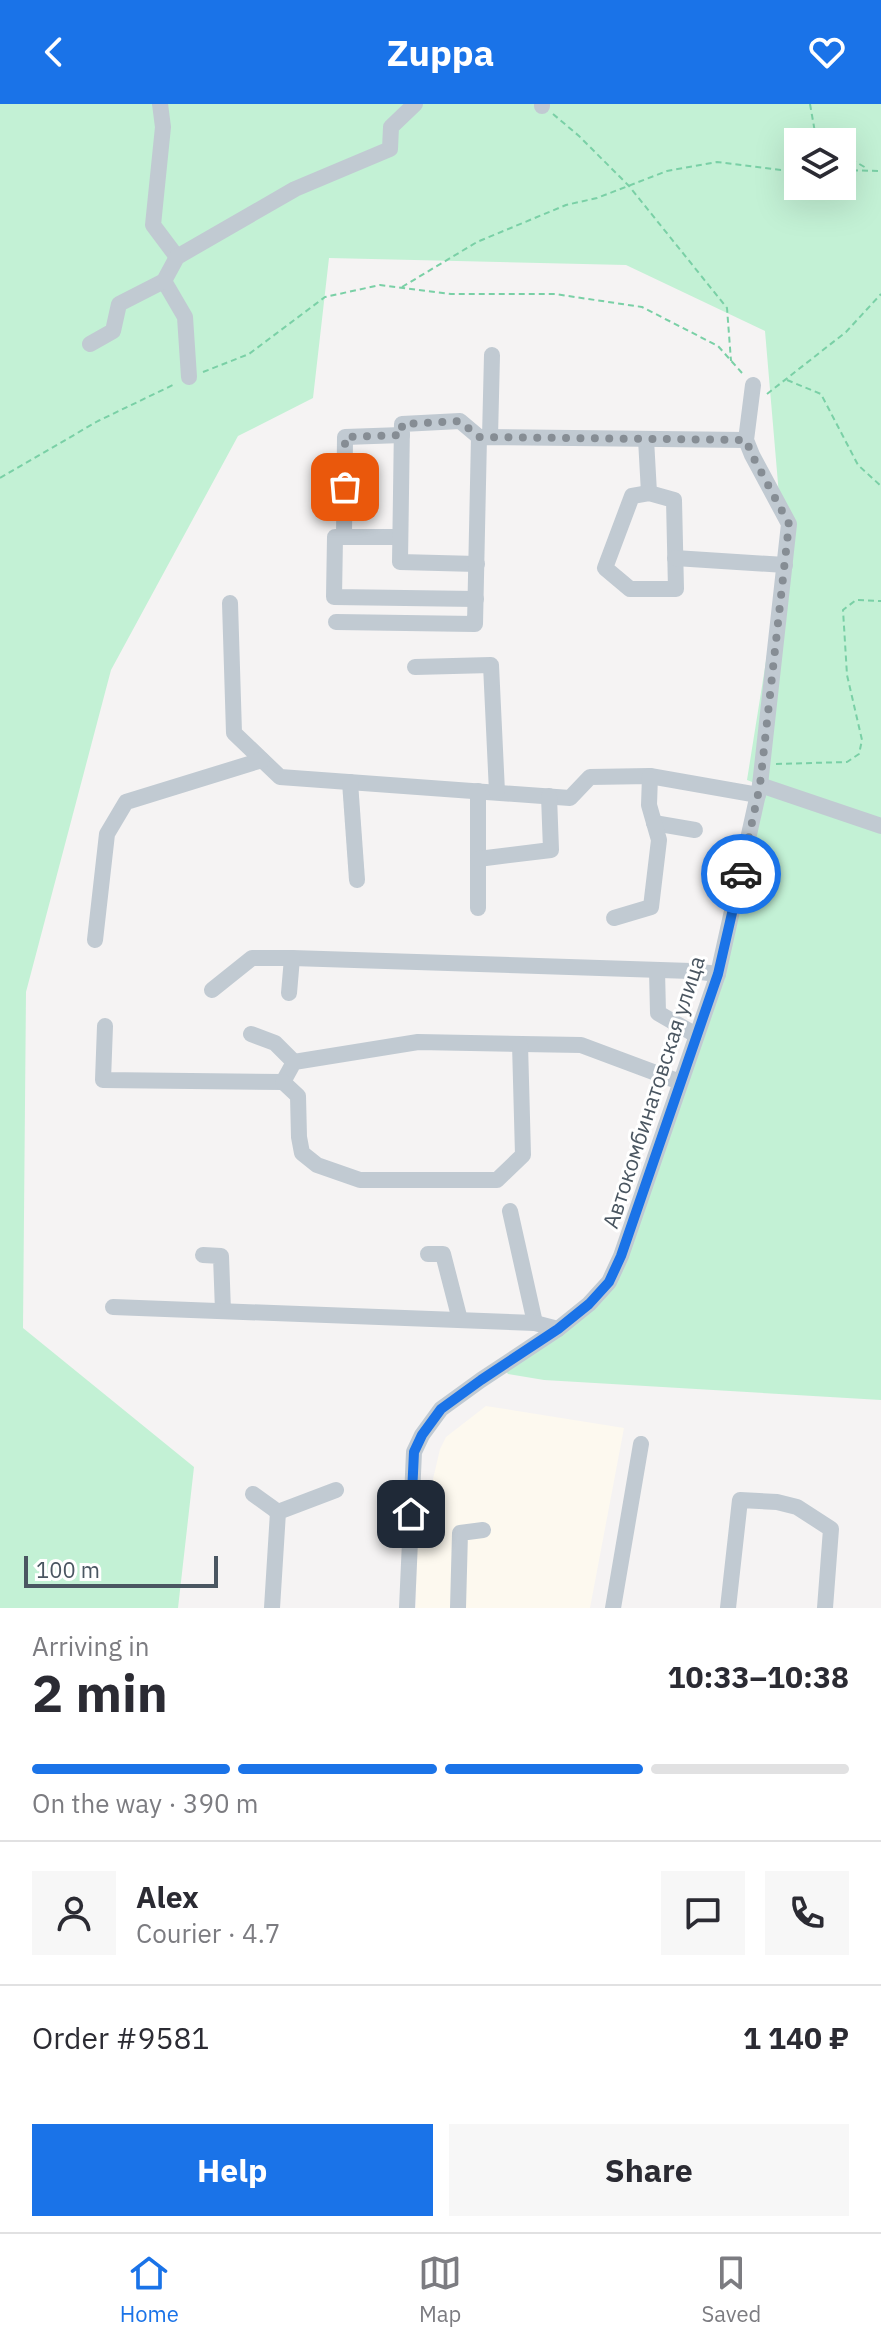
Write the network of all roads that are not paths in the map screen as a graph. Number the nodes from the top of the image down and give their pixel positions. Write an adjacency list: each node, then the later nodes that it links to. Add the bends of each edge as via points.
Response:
1 (160, 104): 3 (street, via 163,127 153,225)
2 (415, 104): 3 (street, via 391,127 390,149 295,189)
3 (177, 257): 4 (street)
4 (164, 281): 5 (street, via 119,304 113,331); 7 (street, via 185,317)
5 (90, 344)
6 (492, 355): 10 (street)
7 (189, 377)
8 (753, 385): 12 (street)
9 (402, 435): 10 (street, via 402,424 460,421); 14 (street, via 345,437); 15 (street)
10 (484, 437): 11 (street); 17 (street)
11 (646, 439): 12 (street); 13 (street)
12 (746, 440): 18 (street, Автокомбинатовская улица, via 789,524)
13 (649, 493): 16 (street, via 674,500); 16 (street, via 632,496 605,568 630,589 676,589)
14 (344, 537): 15 (street); 19 (street, via 335,537 334,597)
15 (400, 537): 17 (street, via 400,562)
16 (675, 558): 18 (street)
17 (477, 564): 19 (street)
18 (785, 565): 26 (street, Автокомбинатовская улица)
19 (476, 599): 21 (street, via 475,624)
20 (230, 603): 23 (street, via 234,733)
21 (336, 622)
22 (415, 667): 28 (street, via 491,665)
23 (262, 760): 25 (street, via 280,777); 37 (street, via 126,802 107,834)
24 (650, 776): 26 (street); 29 (street, via 590,777 570,798); 30 (street)
25 (350, 782): 27 (street); 34 (street)
26 (759, 790): 31 (street); 40 (street, Автокомбинатовская улица)
27 (478, 791): 28 (street); 33 (street)
28 (497, 792): 29 (street)
29 (549, 796): 33 (street, via 551,850)
30 (654, 823): 32 (street); 36 (street, via 659,840 651,907)
31 (881, 826)
32 (695, 830)
33 (478, 859): 35 (street)
34 (357, 880)
35 (478, 908)
36 (614, 918)
37 (95, 940)
38 (292, 958): 39 (street); 41 (street, via 252,958); 42 (street)
39 (657, 970): 40 (street); 45 (street, via 658,1013)
40 (718, 974): 45 (street, Автокомбинатовская улица)
41 (212, 990)
42 (289, 993)
43 (105, 1026): 48 (street, via 103,1080)
44 (251, 1034): 47 (street, via 275,1043)
45 (696, 1035): 49 (street, Автокомбинатовская улица)
46 (520, 1044): 47 (street, via 418,1042); 48 (street, via 523,1155 497,1180 360,1180 317,1165 302,1153 298,1096); 49 (street, via 581,1045)
47 (294, 1062): 48 (street)
48 (283, 1082)
49 (680, 1082): 57 (street, Автокомбинатовская улица, via 609,1282)
50 (510, 1211): 56 (street)
51 (428, 1254): 55 (street, via 443,1254)
52 (203, 1255): 54 (street, via 221,1256)
53 (113, 1307): 54 (street)
54 (223, 1311): 55 (street)
55 (460, 1320): 56 (street)
56 (535, 1323): 57 (street)
57 (558, 1329): 64 (street, Автокомбинатовская улица, via 441,1409 422,1435 414,1452)
58 (641, 1444): 66 (street)
59 (336, 1490): 61 (street)
60 (253, 1494): 61 (street)
61 (278, 1512): 63 (street)
62 (483, 1530): 65 (street, via 460,1533)
63 (272, 1608)
64 (407, 1608)
65 (458, 1608)
66 (613, 1608)
67 (728, 1608): 68 (street, via 740,1500 797,1507 831,1529)
68 (825, 1608)

